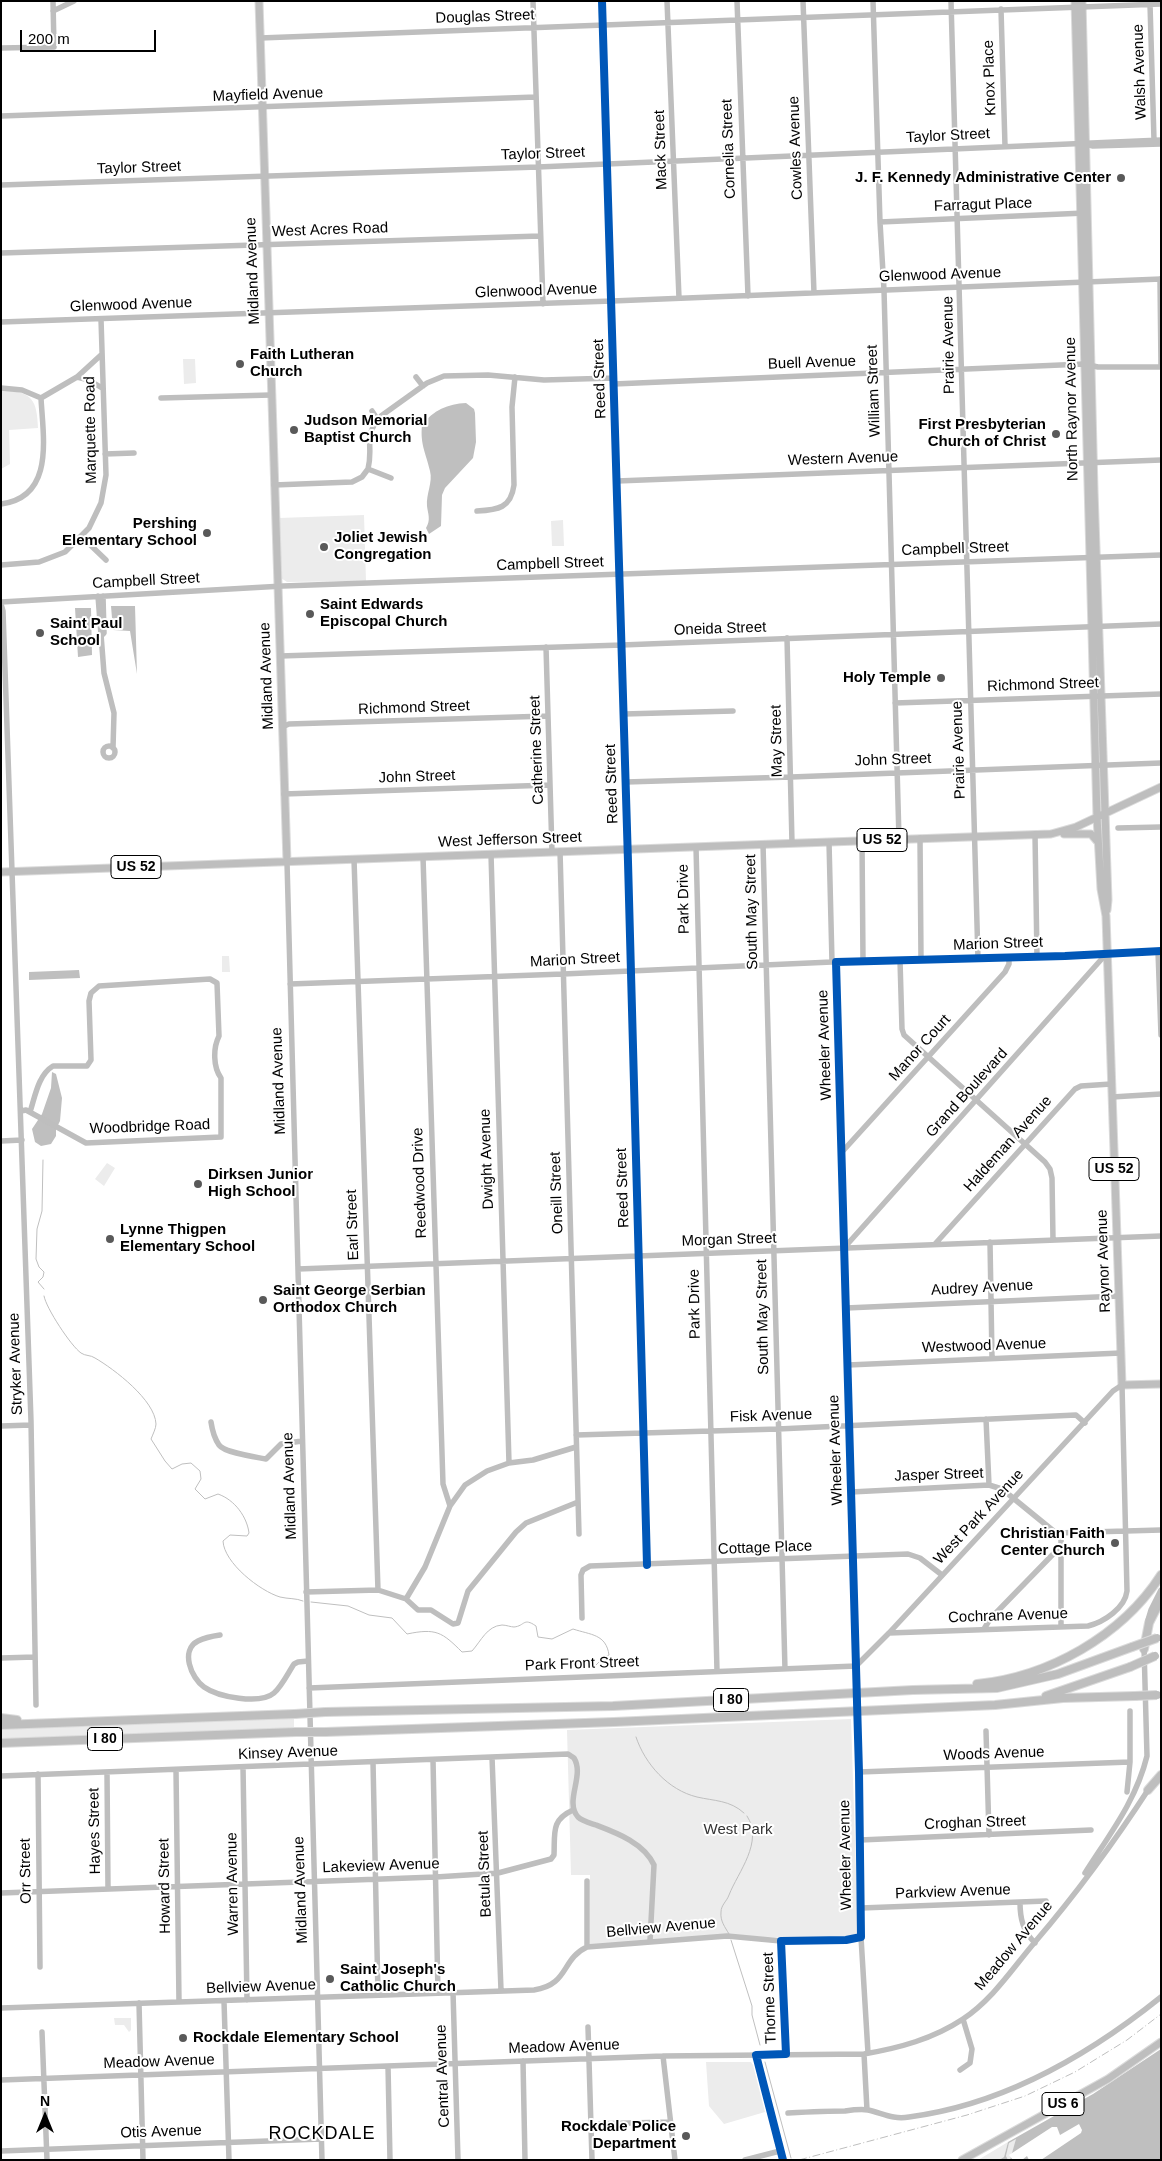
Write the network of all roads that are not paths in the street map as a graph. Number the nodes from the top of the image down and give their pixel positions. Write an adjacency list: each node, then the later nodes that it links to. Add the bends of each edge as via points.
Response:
1 (53, 1): 16 (street)
2 (74, 1): 16 (street)
3 (258, 1): 23 (main road, Midland Avenue)
4 (533, 1): 22 (street)
5 (602, 1): 21 (street, Reed Street)
6 (668, 1): 20 (street, Mack Street)
7 (736, 1): 19 (street, Cornelia Street)
8 (803, 1): 18 (street, Cowles Avenue)
9 (873, 1): 17 (street, William Street)
10 (951, 1): 15 (street, Prairie Avenue)
11 (1078, 4): 12 (street, Douglas Street); 14 (street, Douglas Street); 29 (main road, North Raynor Avenue)
12 (1150, 4): 13 (street, Douglas Street); 28 (street, Walsh Avenue)
13 (1161, 4)
14 (1001, 9): 15 (street, Douglas Street); 31 (street, Knox Place)
15 (951, 11): 17 (street, Douglas Street); 32 (street, Prairie Avenue)
16 (53, 12): 24 (street, via 54,47)
17 (874, 13): 18 (street, Douglas Street); 33 (street, William Street)
18 (804, 16): 19 (street, Douglas Street); 34 (street, Cowles Avenue)
19 (737, 19): 20 (street, Douglas Street); 35 (street, Cornelia Street)
20 (668, 22): 21 (street, Douglas Street); 36 (street, Mack Street)
21 (602, 25): 22 (street, Douglas Street); 37 (street, Reed Street)
22 (534, 28): 23 (street, Douglas Street); 25 (street)
23 (260, 38): 26 (main road, Midland Avenue)
24 (1, 48)
25 (536, 97): 26 (street, Mayfield Avenue); 38 (street)
26 (262, 108): 27 (street, Mayfield Avenue); 39 (main road, Midland Avenue)
27 (1, 116)
28 (1158, 140): 29 (street, Taylor Street)
29 (1082, 144): 30 (street, Taylor Street); 31 (street, Taylor Street); 41 (main road, North Raynor Avenue)
30 (1161, 144)
31 (1005, 146): 32 (street, Taylor Street)
32 (955, 148): 33 (street, Taylor Street); 42 (street, Prairie Avenue)
33 (879, 152): 34 (street, Taylor Street); 43 (street, William Street)
34 (809, 154): 35 (street, Taylor Street); 51 (street, Cowles Avenue)
35 (742, 158): 36 (street, Taylor Street); 52 (street, Cornelia Street)
36 (674, 161): 37 (street, Taylor Street); 53 (street, Mack Street)
37 (607, 164): 38 (street, Taylor Street); 54 (street, Reed Street)
38 (538, 167): 39 (street, Taylor Street); 44 (street)
39 (264, 177): 40 (street, Taylor Street); 45 (main road, Midland Avenue)
40 (1, 185)
41 (1084, 213): 42 (street, Farragut Place); 48 (main road, North Raynor Avenue)
42 (957, 218): 43 (street, Farragut Place); 49 (street, Prairie Avenue)
43 (880, 222): 50 (street, William Street)
44 (540, 236): 45 (street, West Acres Road); 55 (street)
45 (266, 244): 46 (street, West Acres Road); 56 (main road, Midland Avenue)
46 (1, 253)
47 (1160, 279): 48 (street, Glenwood Avenue); 61 (street)
48 (1086, 282): 49 (street, Glenwood Avenue); 60 (main road, North Raynor Avenue)
49 (960, 287): 50 (street, Glenwood Avenue); 62 (street, Prairie Avenue)
50 (884, 290): 51 (street, Glenwood Avenue); 63 (street, William Street)
51 (814, 293): 52 (street, Glenwood Avenue)
52 (748, 296): 53 (street, Glenwood Avenue)
53 (679, 298): 54 (street, Glenwood Avenue)
54 (612, 301): 55 (street, Glenwood Avenue); 67 (street, Reed Street)
55 (542, 304): 56 (street, Glenwood Avenue)
56 (268, 314): 57 (street, Glenwood Avenue); 71 (main road, Midland Avenue)
57 (101, 319): 58 (street, Glenwood Avenue); 59 (street, Marquette Road)
58 (1, 322)
59 (102, 355): 64 (street); 70 (street, Marquette Road)
60 (1088, 364): 61 (street, Buell Avenue, via 1098,368); 62 (street, Buell Avenue); 79 (main road, North Raynor Avenue)
61 (1161, 367)
62 (962, 369): 63 (street, Buell Avenue); 80 (street, Prairie Avenue)
63 (886, 372): 67 (street, Buell Avenue); 82 (street, William Street)
64 (77, 377): 70 (street); 72 (street)
65 (416, 377): 68 (street)
66 (515, 377): 67 (street, Buell Avenue); 68 (street, Buell Avenue, via 456,374 435,378); 87 (street, via 513,496 499,508)
67 (614, 381): 84 (street, Reed Street)
68 (423, 386): 75 (street, Buell Avenue)
69 (1, 388): 72 (street, via 22,390)
70 (102, 388): 77 (street, Marquette Road)
71 (271, 395): 73 (street); 85 (main road, Midland Avenue)
72 (41, 398): 86 (street, via 44,454 40,476 27,493)
73 (160, 398)
74 (372, 411): 75 (street)
75 (378, 420): 81 (street, via 369,434)
76 (134, 453): 77 (street)
77 (105, 454): 88 (street, Marquette Road, via 105,490 93,522)
78 (1161, 460): 79 (street, Western Avenue)
79 (1090, 462): 80 (street, Western Avenue); 90 (main road, North Raynor Avenue)
80 (964, 466): 82 (street, Western Avenue); 92 (street, Prairie Avenue)
81 (368, 469): 83 (street); 85 (street, via 352,482)
82 (889, 470): 84 (street, Western Avenue); 93 (street, William Street)
83 (391, 478)
84 (617, 481): 95 (street, Reed Street)
85 (274, 485): 96 (main road, Midland Avenue)
86 (1, 504)
87 (477, 511)
88 (82, 537): 91 (street); 94 (street, Marquette Road, via 53,558 24,565)
89 (1161, 555): 90 (street, Campbell Street)
90 (1093, 557): 92 (street, Campbell Street); 100 (main road, North Raynor Avenue); 101 (main road, North Raynor Avenue)
91 (106, 560)
92 (967, 561): 93 (street, Campbell Street); 102 (street, Prairie Avenue)
93 (892, 564): 95 (street, Campbell Street); 103 (street, William Street)
94 (1, 565)
95 (620, 574): 96 (street, Campbell Street); 105 (street, Reed Street)
96 (277, 587): 97 (street, Campbell Street); 107 (main road, Midland Avenue)
97 (101, 596): 98 (street, Campbell Street); 119 (street, via 99,632 104,673 114,713)
98 (1, 603): 108 (street, Stryker Avenue, via 4,611)
99 (1161, 624): 101 (street, Oneida Street)
100 (1092, 626): 101 (street, Oneida Street); 102 (street, Oneida Street); 111 (main road, North Raynor Avenue)
101 (1100, 626): 110 (main road, North Raynor Avenue)
102 (969, 631): 103 (street, Oneida Street); 112 (street, Prairie Avenue)
103 (894, 634): 104 (street, Oneida Street); 113 (street, William Street)
104 (787, 638): 105 (street, Oneida Street); 125 (street, May Street)
105 (622, 645): 106 (street, Oneida Street); 115 (street, Reed Street)
106 (546, 648): 107 (street, Oneida Street); 116 (street, Catherine Street)
107 (280, 656): 118 (main road, Midland Avenue)
108 (3, 663): 117 (street, Stryker Avenue)
109 (1161, 694): 110 (street, Richmond Street)
110 (1102, 695): 111 (street, Richmond Street); 122 (main road, North Raynor Avenue)
111 (1093, 696): 112 (street, Richmond Street); 121 (main road, North Raynor Avenue)
112 (971, 701): 113 (street, Richmond Street); 123 (street, Prairie Avenue)
113 (895, 703): 124 (street, William Street)
114 (733, 710): 115 (street)
115 (624, 714): 126 (street, Reed Street)
116 (548, 716): 118 (street, Richmond Street, via 289,724); 127 (street, Catherine Street)
117 (4, 722): 152 (street, Stryker Avenue)
118 (282, 727): 129 (main road, Midland Avenue)
119 (113, 748)
120 (1161, 763): 122 (street, John Street)
121 (1095, 765): 122 (street, John Street); 123 (street, John Street); 131 (main road, North Raynor Avenue)
122 (1103, 765): 130 (main road, North Raynor Avenue)
123 (972, 770): 124 (street, John Street); 136 (street, Prairie Avenue)
124 (897, 772): 125 (street, John Street); 138 (street, William Street)
125 (791, 777): 126 (street, John Street); 141 (street, May Street)
126 (626, 782): 145 (street, Reed Street)
127 (550, 785): 129 (street, John Street); 146 (street, Catherine Street)
128 (1161, 787): 130 (main road, West Jefferson Street)
129 (284, 794): 150 (main road, Midland Avenue)
130 (1105, 813): 131 (main road, West Jefferson Street / US 52); 153 (main road, Raynor Avenue / US 52)
131 (1096, 817): 135 (main road, West Jefferson Street / US 52); 143 (main road, Raynor Avenue)
132 (1161, 827): 133 (street)
133 (1118, 828)
134 (1034, 834): 135 (main road, West Jefferson Street / US 52); 136 (main road, West Jefferson Street / US 52); 156 (street)
135 (1051, 834): 143 (main road, US 52, via 1091,834)
136 (974, 836): 137 (main road, West Jefferson Street / US 52); 158 (street, Prairie Avenue)
137 (920, 838): 138 (main road, West Jefferson Street / US 52); 160 (street)
138 (899, 839): 139 (main road, West Jefferson Street / US 52)
139 (862, 840): 140 (main road, West Jefferson Street / US 52); 161 (street)
140 (829, 842): 141 (main road, West Jefferson Street / US 52); 162 (street, Wheeler Avenue)
141 (792, 843): 142 (main road, West Jefferson Street / US 52)
142 (763, 844): 144 (main road, West Jefferson Street / US 52); 163 (street, South May Street)
143 (1098, 844): 153 (main road, Raynor Avenue / US 52)
144 (696, 846): 145 (main road, West Jefferson Street / US 52); 164 (street, Park Drive)
145 (628, 849): 146 (main road, West Jefferson Street / US 52); 165 (street, Reed Street)
146 (556, 852): 147 (main road, West Jefferson Street / US 52); 166 (street, Oneill Street)
147 (491, 854): 148 (main road, West Jefferson Street / US 52); 167 (street, Dwight Avenue)
148 (423, 857): 149 (main road, West Jefferson Street / US 52); 168 (street, Reedwood Drive)
149 (354, 860): 150 (main road, West Jefferson Street / US 52); 169 (street, Earl Street)
150 (287, 862): 152 (main road, West Jefferson Street / US 52); 170 (street, Midland Avenue)
151 (1, 872): 152 (main road, West Jefferson Street / US 52)
152 (12, 872): 177 (street, Stryker Avenue)
153 (1106, 916): 155 (main road, Raynor Avenue / US 52)
154 (1160, 951): 155 (street, Marion Street); 171 (street)
155 (1107, 953): 156 (street, Marion Street); 173 (main road, Raynor Avenue / US 52); 176 (street, Grand Boulevard)
156 (1037, 957): 157 (street, Marion Street)
157 (1009, 958): 158 (street, Marion Street); 172 (street, Manor Court, via 1005,972)
158 (978, 959): 160 (street, Marion Street)
159 (900, 960): 160 (street, Marion Street); 161 (street, Marion Street); 172 (street, via 902,1029)
160 (922, 960)
161 (863, 961): 162 (street, Marion Street)
162 (834, 962): 163 (street, Marion Street); 182 (street, Wheeler Avenue)
163 (766, 964): 164 (street, Marion Street); 189 (street, South May Street)
164 (698, 967): 165 (street, Marion Street); 190 (street, Park Drive)
165 (630, 970): 166 (street, Marion Street); 191 (street, Reed Street)
166 (563, 974): 167 (street, Marion Street); 192 (street, Oneill Street)
167 (495, 977): 168 (street, Marion Street); 193 (street, Dwight Avenue)
168 (426, 979): 169 (street, Marion Street); 194 (street, Reedwood Drive)
169 (358, 981): 170 (street, Marion Street); 195 (street, Earl Street)
170 (290, 984): 196 (street, Midland Avenue)
171 (1161, 1035)
172 (929, 1058): 176 (street); 182 (street, Manor Court)
173 (1112, 1084): 175 (main road, Raynor Avenue / US 52); 181 (street, Haldeman Avenue, via 1075,1089)
174 (1161, 1094): 175 (street)
175 (1112, 1097): 184 (main road, Raynor Avenue / US 52)
176 (977, 1101): 181 (street); 188 (street, Grand Boulevard)
177 (21, 1110): 178 (street, Woodbridge Road); 179 (street, Stryker Avenue)
178 (30, 1112): 178 (street, Woodbridge Road, via 41,1079 49,1068 88,1066 91,1060 89,1001 91,993 99,986 210,979 217,983 219,1036 215,1044 216,1071 221,1078 221,1137 86,1143)
179 (22, 1140): 180 (street); 208 (street, Stryker Avenue)
180 (1, 1141)
181 (1025, 1144): 185 (street, via 1050,1169); 187 (street, Haldeman Avenue)
182 (842, 1152): 188 (street, Wheeler Avenue)
183 (1161, 1236): 184 (street, Morgan Street)
184 (1117, 1237): 185 (street, Morgan Street); 197 (main road, Raynor Avenue / US 52)
185 (1053, 1240): 186 (street, Morgan Street)
186 (990, 1242): 187 (street, Morgan Street); 198 (street)
187 (935, 1244): 188 (street, Morgan Street)
188 (844, 1248): 189 (street, Morgan Street); 199 (street, Wheeler Avenue)
189 (774, 1250): 190 (street, Morgan Street); 211 (street, South May Street)
190 (706, 1253): 191 (street, Morgan Street); 212 (street, Park Drive)
191 (639, 1256): 192 (street, Morgan Street); 213 (street, Reed Street)
192 (571, 1258): 193 (street, Morgan Street); 214 (street, Oneill Street)
193 (503, 1261): 194 (street, Morgan Street); 217 (street, Dwight Avenue)
194 (435, 1264): 195 (street, Morgan Street); 222 (street, Reedwood Drive, via 443,1484)
195 (367, 1266): 196 (street, Morgan Street); 234 (street, Earl Street)
196 (298, 1269): 215 (street, Midland Avenue)
197 (1119, 1296): 198 (street, Audrey Avenue); 200 (main road, Raynor Avenue / US 52)
198 (991, 1300): 199 (street, Audrey Avenue); 201 (street)
199 (846, 1308): 202 (street, Wheeler Avenue)
200 (1121, 1353): 201 (street, Westwood Avenue); 204 (main road, Raynor Avenue / US 52)
201 (992, 1358): 202 (street, Westwood Avenue)
202 (848, 1365): 210 (street, Wheeler Avenue)
203 (1161, 1384): 204 (main road)
204 (1122, 1385): 207 (street, West Park Avenue); 224 (street, Raynor Avenue)
205 (986, 1419): 207 (street, Fisk Avenue, via 1076,1416); 210 (street, Fisk Avenue); 218 (street)
206 (211, 1422): 215 (street, via 219,1446 266,1459 280,1444)
207 (1084, 1423): 220 (street, West Park Avenue)
208 (31, 1425): 209 (street); 248 (street, Stryker Avenue)
209 (1, 1426)
210 (849, 1426): 211 (street, Fisk Avenue); 219 (street, Wheeler Avenue)
211 (778, 1429): 212 (street, Fisk Avenue); 229 (street, South May Street)
212 (711, 1431): 213 (street, Fisk Avenue); 230 (street, Park Drive)
213 (643, 1433): 214 (street, Fisk Avenue); 231 (street, Reed Street)
214 (576, 1435): 216 (street, Oneill Street)
215 (302, 1441): 236 (street, Midland Avenue)
216 (576, 1447): 217 (street, via 533,1460); 221 (street, Oneill Street)
217 (509, 1462): 222 (street, via 465,1485)
218 (988, 1485): 219 (street, Jasper Street); 220 (street, Jasper Street, via 1002,1489)
219 (851, 1492): 228 (street, Wheeler Avenue)
220 (1013, 1499): 226 (street, Jasper Street); 232 (street, West Park Avenue)
221 (578, 1502): 225 (street, Oneill Street); 237 (street, via 526,1523 516,1532 468,1591 458,1623 453,1624 431,1610 418,1610)
222 (450, 1506): 237 (street, via 425,1568)
223 (1161, 1530): 224 (street)
224 (1126, 1531): 226 (street); 239 (street, Raynor Avenue, via 1128,1591)
225 (579, 1534)
226 (1061, 1534): 227 (street)
227 (1061, 1546): 241 (street); 242 (street)
228 (853, 1557): 229 (street, Cottage Place); 232 (street, Cottage Place, via 908,1554 920,1558); 251 (street, Wheeler Avenue)
229 (782, 1560): 230 (street, Cottage Place); 252 (street, South May Street)
230 (714, 1562): 231 (street, Cottage Place); 253 (street, Park Drive)
231 (647, 1565): 240 (street, Cottage Place, via 590,1566 583,1570)
232 (942, 1575): 243 (street, West Park Avenue)
233 (1161, 1575): 255 (highway, via 1134,1609 1091,1644 1055,1663 985,1683)
234 (378, 1590): 236 (street); 237 (street)
235 (1161, 1590): 246 (street, via 1150,1610)
236 (306, 1592): 250 (street, Midland Avenue)
237 (406, 1599)
238 (1161, 1600): 246 (highway, via 1149,1623)
239 (1121, 1604): 241 (street, Cochrane Avenue, via 1096,1624)
240 (582, 1618)
241 (1061, 1627): 242 (street, Cochrane Avenue)
242 (984, 1629): 243 (street, Cochrane Avenue)
243 (889, 1633): 251 (street, West Park Avenue)
244 (220, 1635): 250 (street, via 198,1641 193,1645 188,1660 189,1669 196,1679 218,1693 256,1700 264,1698 273,1694 294,1664)
245 (1159, 1638): 255 (highway, I 80, bridge, via 1058,1674 997,1688)
246 (1144, 1649): 297 (street, via 1147,1756 1143,1774 1122,1818)
247 (1158, 1656): 257 (highway, I 80, bridge)
248 (35, 1657): 249 (street); 258 (street, Stryker Avenue)
249 (1, 1658)
250 (308, 1661): 254 (street, Midland Avenue)
251 (856, 1666): 252 (street, Park Front Street); 275 (street, Wheeler Avenue, bridge)
252 (785, 1668): 253 (street, Park Front Street)
253 (717, 1671): 254 (street, Park Front Street)
254 (309, 1688): 269 (street, Midland Avenue)
255 (913, 1690): 261 (highway, I 80, bridge, via 613,1706 324,1712)
256 (1159, 1695): 257 (highway, bridge)
257 (1032, 1701): 264 (highway, I 80, bridge, via 614,1722)
258 (36, 1705)
259 (1130, 1711): 268 (street)
260 (1, 1718): 261 (highway)
261 (36, 1723): 262 (highway, I 80)
262 (1, 1725)
263 (986, 1731): 271 (street)
264 (1, 1743)
265 (492, 1757): 266 (street, Kinsey Avenue); 281 (street, Kinsey Avenue, via 568,1754 577,1766); 285 (street, Betula Street)
266 (433, 1760): 267 (street, Kinsey Avenue); 286 (street)
267 (373, 1762): 269 (street, Kinsey Avenue); 287 (street)
268 (1130, 1762): 271 (street, Woods Avenue); 280 (street)
269 (311, 1763): 270 (street, Kinsey Avenue); 288 (street, Midland Avenue)
270 (243, 1767): 272 (street, Kinsey Avenue); 290 (street, Warren Avenue)
271 (987, 1767): 275 (street, Woods Avenue); 283 (street)
272 (176, 1770): 274 (street, Kinsey Avenue); 291 (street, Howard Street)
273 (1161, 1770): 279 (street)
274 (107, 1772): 276 (street, Kinsey Avenue); 292 (street, Hayes Street)
275 (859, 1772): 284 (street, Wheeler Avenue)
276 (38, 1774): 278 (street, Kinsey Avenue); 293 (street, Orr Street)
277 (1161, 1775): 279 (highway)
278 (1, 1776)
279 (1148, 1790): 297 (street)
280 (1127, 1792)
281 (574, 1810): 285 (street, Lakeview Avenue, via 557,1821 551,1859); 301 (street, via 579,1818 616,1833 650,1857 655,1880)
282 (1091, 1830): 283 (street, Croghan Street)
283 (988, 1835): 284 (street, Croghan Street)
284 (860, 1840): 298 (street, Wheeler Avenue)
285 (498, 1873): 286 (street, Lakeview Avenue); 305 (street, Betula Street)
286 (436, 1877): 287 (street, Lakeview Avenue); 307 (street)
287 (376, 1879): 288 (street, Lakeview Avenue); 308 (street)
288 (314, 1880): 290 (street, Lakeview Avenue); 309 (street, Midland Avenue)
289 (587, 1881): 303 (street)
290 (245, 1883): 291 (street, Lakeview Avenue); 312 (street, Warren Avenue)
291 (177, 1886): 292 (street, Lakeview Avenue); 313 (street, Howard Street)
292 (108, 1889): 293 (street, Lakeview Avenue)
293 (39, 1892): 294 (street, Lakeview Avenue); 304 (street, Orr Street)
294 (1, 1893)
295 (1046, 1901): 296 (street, Parkview Avenue)
296 (1020, 1902): 298 (street, Parkview Avenue); 302 (street, via 1024,1930)
297 (1067, 1902): 302 (street, Meadow Avenue)
298 (861, 1908): 299 (street, Wheeler Avenue)
299 (862, 1937): 300 (street, Bellview Avenue); 320 (street, Wheeler Avenue)
300 (781, 1941): 301 (street, Bellview Avenue, via 740,1935); 321 (street, Thorne Street)
301 (650, 1942): 303 (street, Bellview Avenue)
302 (1035, 1943): 316 (street, Meadow Avenue, via 1002,1984)
303 (587, 1947): 305 (street, Bellview Avenue, via 551,1986 534,1990)
304 (40, 1967)
305 (501, 1990): 306 (street, Bellview Avenue)
306 (453, 1992): 307 (street, Bellview Avenue); 326 (street, Central Avenue)
307 (438, 1993): 308 (street, Bellview Avenue)
308 (378, 1995): 309 (street, Bellview Avenue)
309 (317, 1997): 312 (street, Bellview Avenue); 328 (street, Midland Avenue)
310 (1161, 1997): 334 (street, via 1092,2047 1008,2090 907,2118 882,2116)
311 (224, 2000): 312 (street, Bellview Avenue); 313 (street, Bellview Avenue); 330 (street)
312 (247, 2000)
313 (179, 2002): 314 (street, Bellview Avenue)
314 (139, 2003): 315 (street, Bellview Avenue); 331 (street)
315 (1, 2008)
316 (962, 2019): 320 (street, Meadow Avenue, via 914,2042); 329 (street, via 972,2049 970,2064)
317 (588, 2027): 324 (street)
318 (42, 2032): 332 (street)
319 (1161, 2042): 355 (main road, US 6, via 1108,2079)
320 (866, 2053): 321 (street, Meadow Avenue); 334 (street, Wheeler Avenue)
321 (786, 2054): 322 (street, Meadow Avenue)
322 (756, 2055): 323 (street, Meadow Avenue); 343 (street)
323 (663, 2056): 324 (street, Meadow Avenue); 336 (street)
324 (590, 2059): 325 (street, Meadow Avenue); 337 (street)
325 (523, 2062): 326 (street, Meadow Avenue); 350 (street)
326 (456, 2063): 327 (street, Meadow Avenue); 349 (street, Central Avenue)
327 (388, 2066): 328 (street, Meadow Avenue); 348 (street)
328 (319, 2068): 330 (street, Meadow Avenue); 338 (street, Midland Avenue)
329 (960, 2070)
330 (226, 2072): 331 (street, Meadow Avenue); 339 (street)
331 (141, 2075): 332 (street, Meadow Avenue); 340 (street)
332 (44, 2079): 333 (street, Meadow Avenue); 341 (street)
333 (1, 2080)
334 (867, 2110): 335 (street)
335 (788, 2113)
336 (670, 2122): 337 (street); 352 (street)
337 (591, 2124): 351 (street)
338 (321, 2139): 339 (street, Otis Avenue); 347 (street, Midland Avenue)
339 (228, 2142): 340 (street, Otis Avenue); 346 (street)
340 (143, 2145): 341 (street, Otis Avenue); 345 (street)
341 (46, 2150): 342 (street, Otis Avenue); 344 (street)
342 (1, 2151)
343 (780, 2151): 353 (street); 354 (street)
344 (47, 2160)
345 (143, 2160)
346 (229, 2160)
347 (322, 2160)
348 (390, 2160)
349 (458, 2160)
350 (525, 2160)
351 (592, 2160)
352 (675, 2160)
353 (745, 2160)
354 (783, 2160)
355 (962, 2160)

